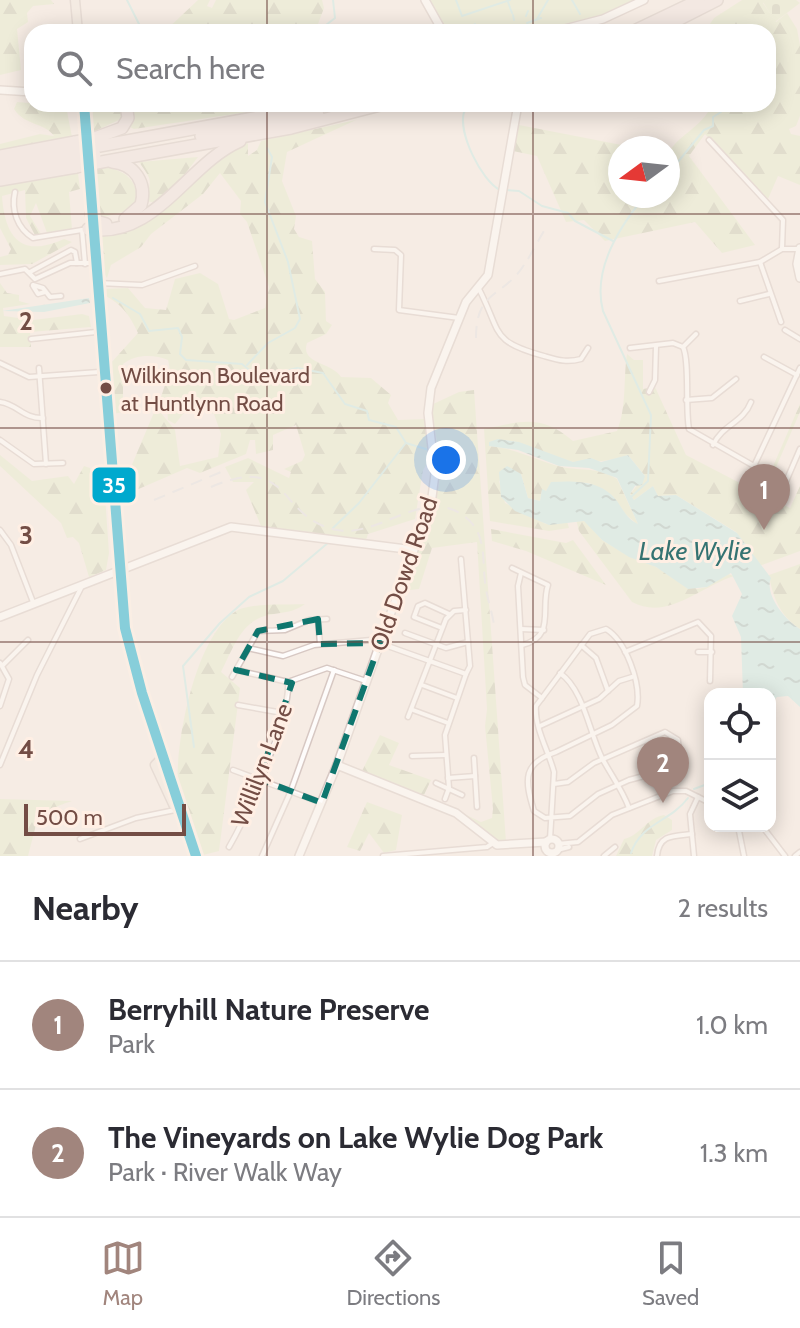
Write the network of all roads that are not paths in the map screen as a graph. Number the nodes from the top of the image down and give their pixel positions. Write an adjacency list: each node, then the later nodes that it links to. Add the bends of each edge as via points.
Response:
1 (73, 0): 6 (main road)
2 (425, 0): 7 (street)
3 (644, 0): 8 (street)
4 (699, 0): 9 (highway)
5 (717, 0): 10 (highway)
6 (74, 24)
7 (438, 24)
8 (584, 24)
9 (649, 24)
10 (670, 24)
11 (0, 90): 12 (street)
12 (24, 92)
13 (82, 112): 29 (main road)
14 (82, 112): 31 (main road)
15 (127, 112): 22 (highway, via 122,128)
16 (285, 112): 22 (highway)
17 (337, 112): 22 (highway)
18 (351, 112): 20 (highway)
19 (517, 112): 45 (street, Old Dowd Road, via 489,272)
20 (271, 131): 22 (highway); 31 (highway, via 222,150 148,215)
21 (709, 140): 33 (street, via 783,220)
22 (95, 153): 23 (highway, bridge); 23 (highway, bridge); 30 (highway, via 128,167 143,188 135,212)
23 (75, 155): 24 (highway); 25 (highway); 26 (highway); 27 (highway)
24 (0, 156)
25 (0, 164)
26 (0, 172)
27 (0, 180)
28 (15, 192): 31 (street, via 17,218 33,238)
29 (91, 214): 30 (highway); 31 (main road)
30 (106, 224): 31 (highway)
31 (89, 232): 37 (main road); 37 (street); 44 (main road)
32 (374, 249): 49 (street, via 401,255 399,310)
33 (782, 249): 34 (street); 35 (street)
34 (800, 249): 42 (street)
35 (760, 262): 43 (street); 46 (street)
36 (77, 263): 37 (street); 39 (street, via 71,250); 41 (street)
37 (88, 264): 52 (main road)
38 (195, 266): 44 (street, via 142,285)
39 (30, 272): 40 (street); 41 (street)
40 (0, 274)
41 (33, 278): 47 (street, via 33,285 51,297)
42 (800, 278)
43 (659, 281)
44 (96, 283): 56 (main road)
45 (479, 289): 49 (street, Old Dowd Road); 59 (street, via 493,326 521,351 568,362 581,359)
46 (769, 294): 48 (street); 50 (street)
47 (61, 296)
48 (740, 301)
49 (459, 318): 81 (street, Old Dowd Road, via 431,388 434,491)
50 (781, 322)
51 (785, 330): 55 (street)
52 (96, 332): 54 (street); 56 (main road)
53 (696, 334): 58 (street)
54 (31, 339)
55 (800, 339)
56 (99, 346): 65 (main road); 84 (main road)
57 (656, 346): 58 (street); 60 (street); 69 (street, via 655,380)
58 (683, 347): 70 (street)
59 (588, 348)
60 (630, 348)
61 (764, 357): 66 (street)
62 (0, 363): 67 (street)
63 (39, 368): 67 (street)
64 (800, 368): 66 (street)
65 (99, 372): 67 (street); 84 (main road)
66 (797, 375): 75 (street, via 756,465)
67 (40, 377): 73 (street)
68 (736, 379): 70 (street, via 712,398)
69 (649, 392)
70 (686, 400): 75 (street, via 689,429)
71 (0, 402): 73 (street)
72 (751, 402): 75 (street, via 743,418 722,429)
73 (43, 418): 78 (street)
74 (0, 440): 78 (street, via 31,463)
75 (713, 445)
76 (800, 449): 79 (street)
77 (63, 463): 78 (street)
78 (46, 464)
79 (778, 500)
80 (0, 530): 87 (street)
81 (414, 550): 84 (street, via 234,526); 99 (street, Old Dowd Road)
82 (461, 559): 88 (street)
83 (512, 568): 85 (street)
84 (116, 573): 86 (street); 110 (main road)
85 (521, 573): 94 (street); 95 (street, via 548,585)
86 (82, 586): 87 (street); 139 (street)
87 (34, 605): 90 (street)
88 (466, 610): 89 (street); 98 (street)
89 (449, 614): 93 (street); 93 (street, via 425,603 418,606 414,617)
90 (0, 617)
91 (318, 619): 92 (street); 100 (street); 104 (street, via 285,630 262,629)
92 (327, 619)
93 (443, 628): 101 (street)
94 (521, 629): 95 (street); 102 (street)
95 (544, 630): 102 (street)
96 (405, 633): 101 (street)
97 (28, 640): 109 (street)
98 (468, 642): 101 (street, via 446,648); 114 (street)
99 (380, 643): 100 (street); 108 (street); 117 (street, Old Dowd Road)
100 (320, 644): 104 (street, via 283,656)
101 (437, 644): 108 (street)
102 (522, 645): 123 (street, via 524,682)
103 (581, 645): 105 (street, via 603,628); 113 (street); 121 (street, via 596,658)
104 (248, 648): 111 (street)
105 (625, 652): 107 (street, via 695,622 708,630); 116 (street)
106 (698, 652): 107 (street)
107 (712, 652): 118 (street)
108 (431, 661): 114 (street); 120 (street)
109 (1, 664): 125 (street, via 9,682)
110 (132, 666): 138 (main road); 138 (main road, via 167,752)
111 (236, 670): 115 (street); 119 (street)
112 (334, 670): 117 (street); 119 (street, via 323,668); 149 (street)
113 (560, 673): 123 (street); 126 (street)
114 (466, 674): 122 (street)
115 (232, 677)
116 (632, 677): 121 (street); 132 (street, via 638,696 635,710)
117 (366, 681): 140 (street, Old Dowd Road)
118 (710, 681)
119 (288, 682): 128 (street, Willilyn Lane)
120 (422, 685): 122 (street); 127 (street)
121 (608, 691): 126 (street)
122 (458, 698): 130 (street)
123 (542, 698): 131 (street, via 535,710)
124 (238, 705): 128 (street)
125 (0, 706)
126 (580, 706): 131 (street); 132 (street)
127 (413, 710): 129 (street); 130 (street)
128 (283, 713): 144 (street, Willilyn Lane)
129 (408, 717)
130 (449, 723): 134 (street)
131 (540, 726): 133 (street)
132 (592, 733): 133 (street); 137 (street)
133 (548, 754): 146 (street); 158 (street, via 533,761 529,772 534,811)
134 (446, 755): 135 (street); 143 (street)
135 (412, 756)
136 (474, 758): 142 (street)
137 (603, 759): 146 (street, via 568,782); 147 (street); 147 (street, via 659,733 678,740 675,765)
138 (162, 760): 156 (main road, via 155,765); 167 (main road)
139 (0, 765)
140 (337, 765): 154 (street, Old Dowd Road); 163 (street, via 456,813)
141 (233, 770): 144 (street)
142 (475, 776): 143 (street); 155 (street)
143 (448, 778): 148 (street)
144 (259, 779): 149 (street); 164 (street, Willilyn Lane)
145 (436, 783): 148 (street)
146 (554, 784): 158 (street)
147 (620, 784): 157 (street); 158 (street, via 575,814)
148 (449, 788): 150 (street); 152 (street)
149 (291, 791): 154 (street); 168 (street)
150 (462, 795)
151 (698, 797): 153 (street); 157 (street, via 676,790); 161 (street, via 691,811)
152 (445, 799)
153 (704, 800)
154 (322, 803): 169 (street, Old Dowd Road)
155 (477, 807)
156 (174, 808): 162 (street); 167 (main road)
157 (629, 808): 166 (street, via 607,818 583,842)
158 (553, 818): 166 (street)
159 (739, 832): 174 (street)
160 (767, 832): 175 (street)
161 (692, 834): 172 (street, via 665,838); 173 (street)
162 (80, 839)
163 (497, 844): 166 (street); 170 (street)
164 (229, 847)
165 (615, 847): 171 (street)
166 (552, 848)
167 (193, 856)
168 (262, 856)
169 (299, 856)
170 (383, 856)
171 (604, 856)
172 (657, 856)
173 (694, 856)
174 (744, 856)
175 (785, 856)

